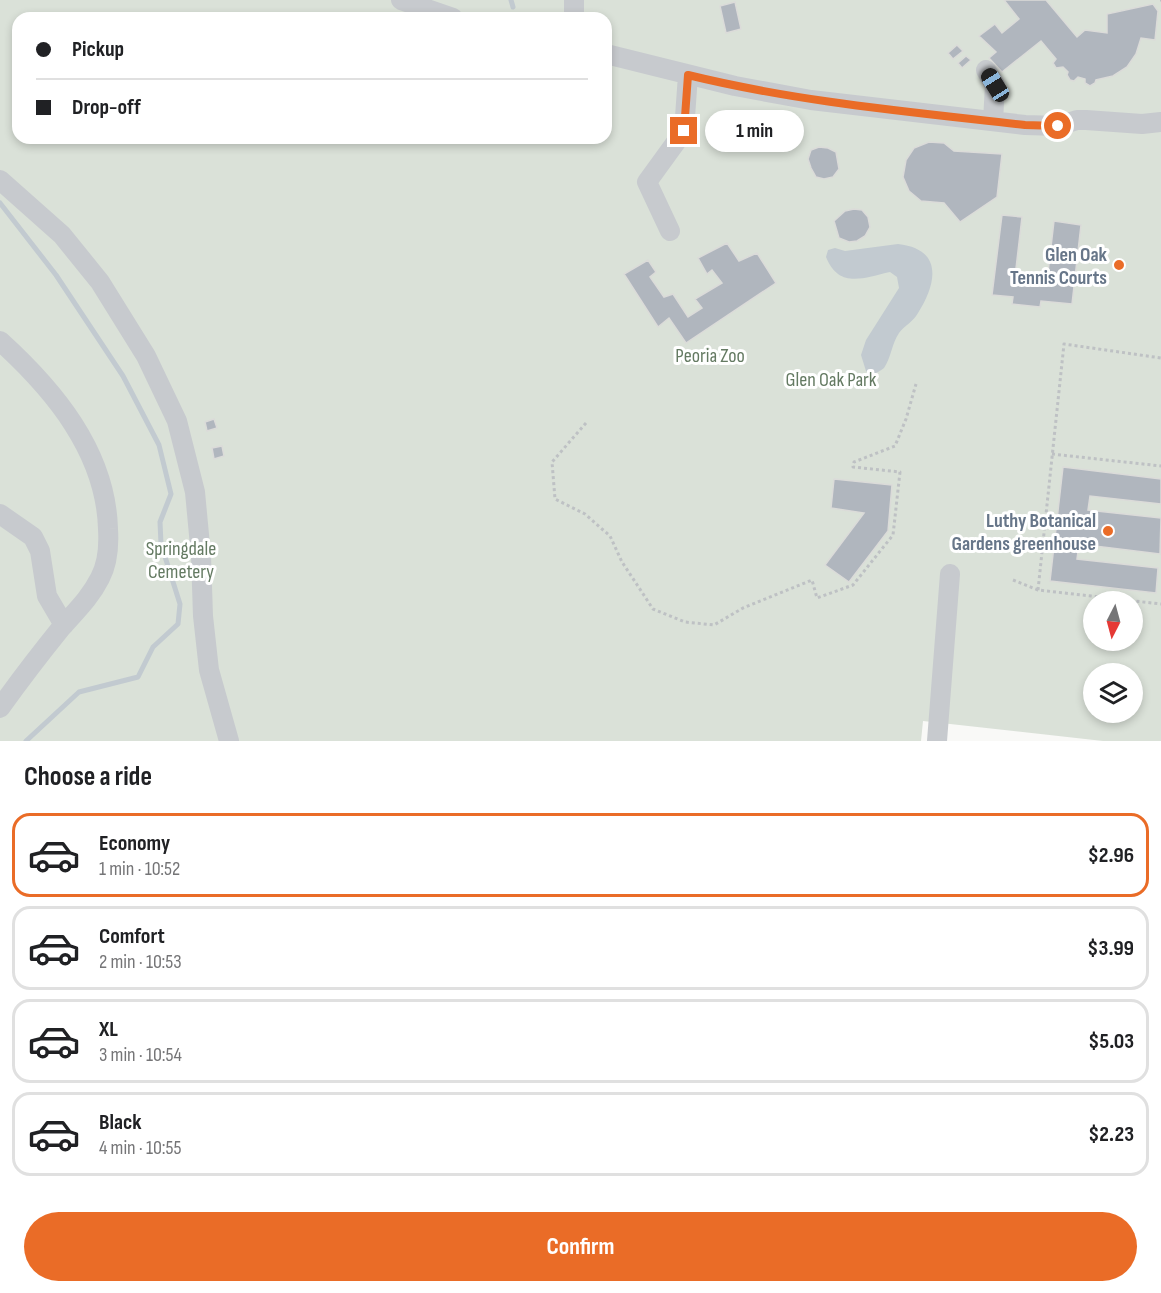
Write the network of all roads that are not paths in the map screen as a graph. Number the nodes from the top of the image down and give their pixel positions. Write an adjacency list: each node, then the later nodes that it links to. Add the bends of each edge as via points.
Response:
1 (401, 0): 2 (lane)
2 (436, 12)
3 (612, 56): 5 (lane)
4 (986, 70): 6 (lane, via 995,85)
5 (688, 75): 6 (lane, via 811,100); 9 (lane, via 684,131 647,182)
6 (993, 122): 7 (lane, via 1058,126 1077,120)
7 (1161, 122)
8 (0, 180): 15 (lane, via 62,234 100,282 146,356 177,421 195,492 209,670)
9 (670, 231)
10 (0, 341): 13 (lane, via 48,387 66,412 101,482 108,514 109,548 102,576 86,602)
11 (0, 514): 13 (lane, via 33,537 40,551 47,596)
12 (950, 574): 16 (lane)
13 (64, 625): 14 (lane)
14 (0, 708)
15 (229, 741)
16 (937, 741)

